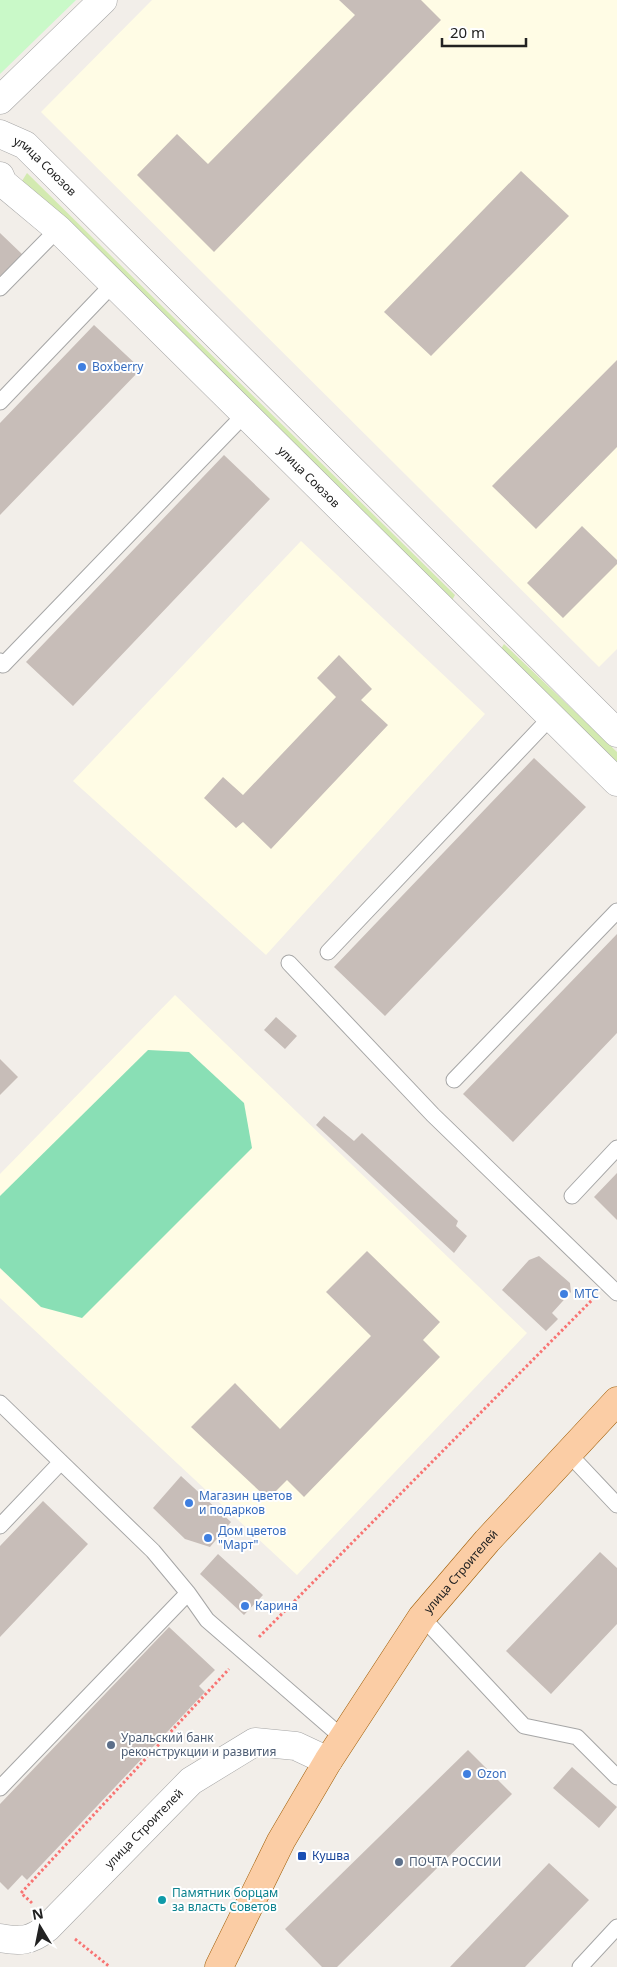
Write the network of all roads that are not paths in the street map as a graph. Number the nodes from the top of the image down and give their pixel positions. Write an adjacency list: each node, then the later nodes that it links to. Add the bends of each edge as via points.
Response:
1 (102, 0): 2 (street)
2 (0, 100)
3 (0, 134): 10 (street, улица Союзов, via 25,145)
4 (0, 176): 5 (street, улица Союзов, via 3,183)
5 (58, 229): 6 (street, улица Союзов); 7 (lane)
6 (113, 284): 8 (lane); 9 (street, улица Союзов)
7 (0, 288)
8 (0, 402)
9 (244, 414): 11 (street, улица Союзов); 12 (lane, via 4,665)
10 (482, 600): 11 (street); 14 (street, улица Союзов)
11 (458, 626): 13 (street, улица Союзов)
12 (0, 661)
13 (551, 717): 15 (street, улица Союзов); 17 (lane)
14 (617, 733)
15 (617, 782)
16 (617, 911): 19 (lane)
17 (328, 952)
18 (289, 963): 22 (lane, via 433,1115)
19 (454, 1080)
20 (617, 1148): 21 (lane)
21 (572, 1196)
22 (612, 1288)
23 (617, 1401): 25 (main road, улица Строителей)
24 (0, 1403): 26 (lane)
25 (568, 1453): 27 (lane); 30 (main road, улица Строителей)
26 (61, 1462): 28 (lane); 29 (lane, via 153,1552)
27 (617, 1505)
28 (0, 1526)
29 (188, 1593): 31 (lane, via 207,1620); 34 (lane)
30 (422, 1617): 31 (main road, улица Строителей); 33 (lane, via 524,1726 577,1737)
31 (343, 1738): 32 (main road, улица Строителей)
32 (328, 1761): 36 (street, улица Строителей, via 296,1746 255,1742 191,1781 36,1937 16,1941); 37 (main road, улица Строителей, via 281,1840)
33 (617, 1777)
34 (0, 1788)
35 (617, 1927): 38 (lane)
36 (0, 1938)
37 (219, 1967)
38 (580, 1967)

